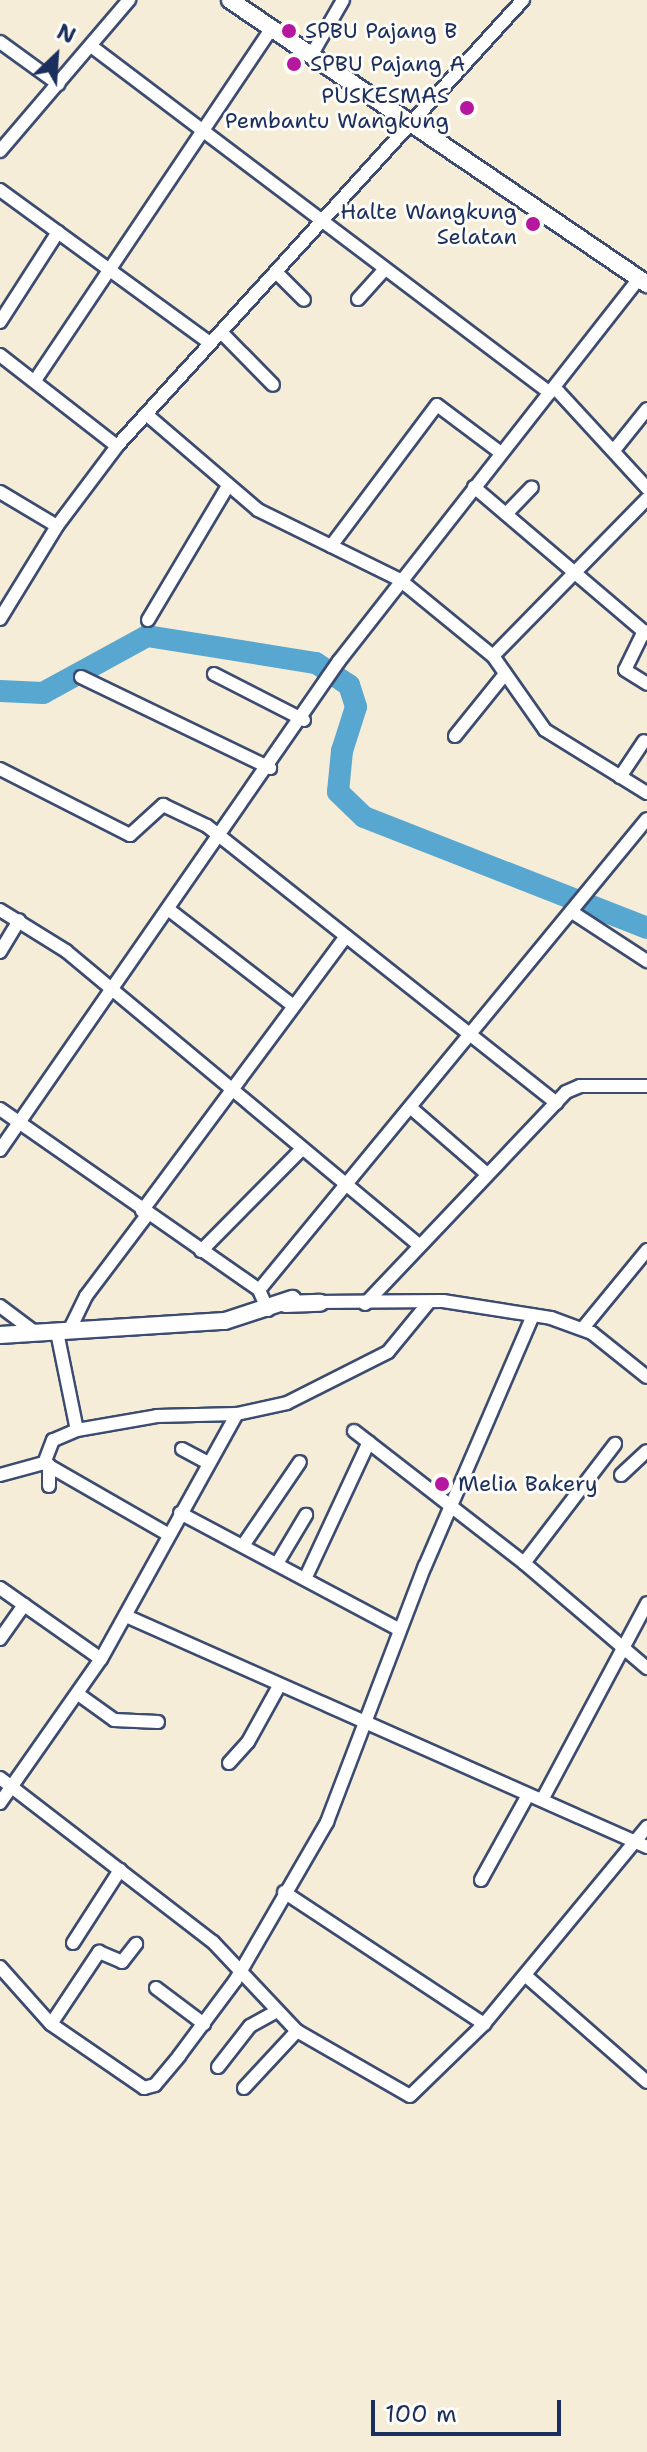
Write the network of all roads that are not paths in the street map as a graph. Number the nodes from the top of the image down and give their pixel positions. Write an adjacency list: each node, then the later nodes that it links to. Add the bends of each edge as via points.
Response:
1 (129, 0): 7 (street)
2 (230, 0): 5 (main road)
3 (343, 0): 8 (street)
4 (523, 0): 10 (street)
5 (272, 28): 8 (main road); 11 (street)
6 (0, 42): 9 (street)
7 (91, 46): 9 (street); 11 (street)
8 (312, 54): 10 (main road)
9 (58, 84): 12 (street)
10 (410, 120): 14 (street); 19 (main road)
11 (204, 131): 14 (street); 17 (street)
12 (0, 151)
13 (0, 190): 15 (street)
14 (324, 222): 16 (street); 18 (street)
15 (58, 232): 17 (street); 22 (street)
16 (385, 269): 20 (street); 28 (street)
17 (111, 271): 24 (street); 26 (street)
18 (277, 273): 21 (street); 23 (street)
19 (643, 282): 28 (street)
20 (358, 299)
21 (304, 300)
22 (0, 322)
23 (221, 332): 24 (street); 27 (street)
24 (210, 343): 30 (street)
25 (0, 355): 26 (street)
26 (36, 379): 31 (street)
27 (273, 385)
28 (552, 390): 32 (street); 33 (street)
29 (647, 409): 32 (street)
30 (146, 414): 31 (street); 34 (street)
31 (117, 446): 41 (street)
32 (615, 449): 37 (street)
33 (501, 453): 35 (street); 42 (street, via 437,405)
34 (228, 486): 42 (street, via 258,510); 46 (street)
35 (474, 487): 40 (street); 44 (street)
36 (532, 487): 40 (street)
37 (647, 488)
38 (0, 492): 41 (street)
39 (647, 499): 43 (street)
40 (506, 514): 43 (street)
41 (57, 526): 45 (street)
42 (331, 546): 44 (street)
43 (576, 572): 47 (street); 48 (street)
44 (400, 580): 48 (street); 53 (street, via 339,661)
45 (0, 619)
46 (148, 620)
47 (645, 632): 52 (street, via 625,670)
48 (493, 656): 50 (street)
49 (214, 674): 53 (street)
50 (505, 674): 54 (street); 58 (street, via 545,730)
51 (81, 677): 56 (street)
52 (647, 684)
53 (304, 720): 56 (street)
54 (455, 736)
55 (644, 741): 58 (street)
56 (270, 768): 61 (street)
57 (0, 769): 61 (street, via 130,835 163,805)
58 (620, 777): 59 (street)
59 (647, 793)
60 (647, 819): 64 (street)
61 (221, 834): 62 (street); 66 (street)
62 (168, 909): 69 (street); 70 (street)
63 (0, 910): 65 (street)
64 (573, 910): 68 (street); 71 (street)
65 (19, 920): 67 (street); 69 (street, via 50,938)
66 (346, 936): 70 (street); 71 (street)
67 (0, 952)
68 (647, 961)
69 (111, 991): 73 (street); 77 (street)
70 (292, 1005): 73 (street)
71 (470, 1036): 74 (street); 75 (street)
72 (647, 1086): 74 (street, via 580,1086)
73 (230, 1087): 79 (street); 82 (street)
74 (557, 1103): 80 (street)
75 (410, 1107): 80 (street); 81 (street)
76 (0, 1109): 77 (street)
77 (19, 1123): 78 (street); 82 (street)
78 (0, 1150)
79 (301, 1150): 81 (street); 85 (street)
80 (486, 1173): 83 (street)
81 (345, 1185): 83 (street); 86 (street)
82 (144, 1213): 85 (street); 96 (street)
83 (418, 1244): 91 (street)
84 (647, 1250): 95 (street)
85 (201, 1251): 87 (street)
86 (275, 1276): 87 (street); 88 (street)
87 (259, 1290): 93 (street)
88 (288, 1302): 90 (main road); 93 (main road)
89 (429, 1302): 91 (street); 94 (street); 100 (street, via 388,1352 287,1403)
90 (320, 1303): 91 (street)
91 (365, 1304)
92 (0, 1306): 97 (street)
93 (268, 1310): 96 (main road, via 225,1321)
94 (533, 1315): 95 (street); 113 (street)
95 (583, 1328): 99 (street)
96 (63, 1331): 97 (main road); 101 (street)
97 (36, 1333): 98 (main road)
98 (0, 1335)
99 (647, 1377)
100 (237, 1414): 101 (street, via 157,1416); 108 (street)
101 (77, 1430): 109 (street, via 53,1440)
102 (354, 1431): 103 (street)
103 (369, 1442): 113 (street); 120 (street)
104 (615, 1444): 119 (street)
105 (182, 1449): 108 (street)
106 (647, 1451): 111 (street)
107 (300, 1462): 117 (street)
108 (208, 1463): 114 (street)
109 (46, 1464): 110 (street); 112 (street); 116 (street)
110 (0, 1475)
111 (621, 1475)
112 (49, 1486)
113 (449, 1507): 119 (street); 125 (street)
114 (180, 1513): 116 (street); 117 (street)
115 (306, 1515): 118 (street)
116 (169, 1535): 124 (street)
117 (244, 1544): 118 (street)
118 (278, 1562): 120 (street)
119 (524, 1563): 127 (street)
120 (305, 1579): 125 (street)
121 (0, 1588): 123 (street)
122 (647, 1603): 127 (street)
123 (24, 1605): 126 (street); 128 (street)
124 (126, 1616): 128 (street); 130 (street)
125 (400, 1630): 133 (street)
126 (0, 1639)
127 (623, 1645): 129 (street); 138 (street)
128 (101, 1659): 131 (street)
129 (647, 1668)
130 (279, 1686): 133 (street); 134 (street, via 248,1742)
131 (78, 1694): 132 (street, via 114,1720); 136 (street)
132 (158, 1722)
133 (367, 1722): 137 (street); 144 (street, via 327,1822)
134 (229, 1763)
135 (0, 1778): 136 (street)
136 (11, 1788): 139 (street); 142 (street)
137 (528, 1795): 138 (street); 143 (street)
138 (542, 1800): 141 (street)
139 (0, 1803)
140 (647, 1827): 141 (street)
141 (642, 1844): 149 (street)
142 (120, 1870): 145 (street); 148 (street)
143 (481, 1880)
144 (284, 1892): 148 (street); 154 (street)
145 (73, 1943)
146 (136, 1944): 152 (street, via 123,1962 99,1952)
147 (0, 1967): 152 (street)
148 (242, 1969): 151 (street); 153 (street)
149 (526, 1976): 154 (street); 157 (street)
150 (156, 1988): 153 (street)
151 (277, 2011): 155 (street); 156 (street, via 255,2021)
152 (51, 2024): 153 (street, via 146,2089)
153 (204, 2024)
154 (484, 2024): 155 (street, via 410,2096)
155 (297, 2031): 158 (street)
156 (218, 2067)
157 (647, 2082)
158 (244, 2088)

